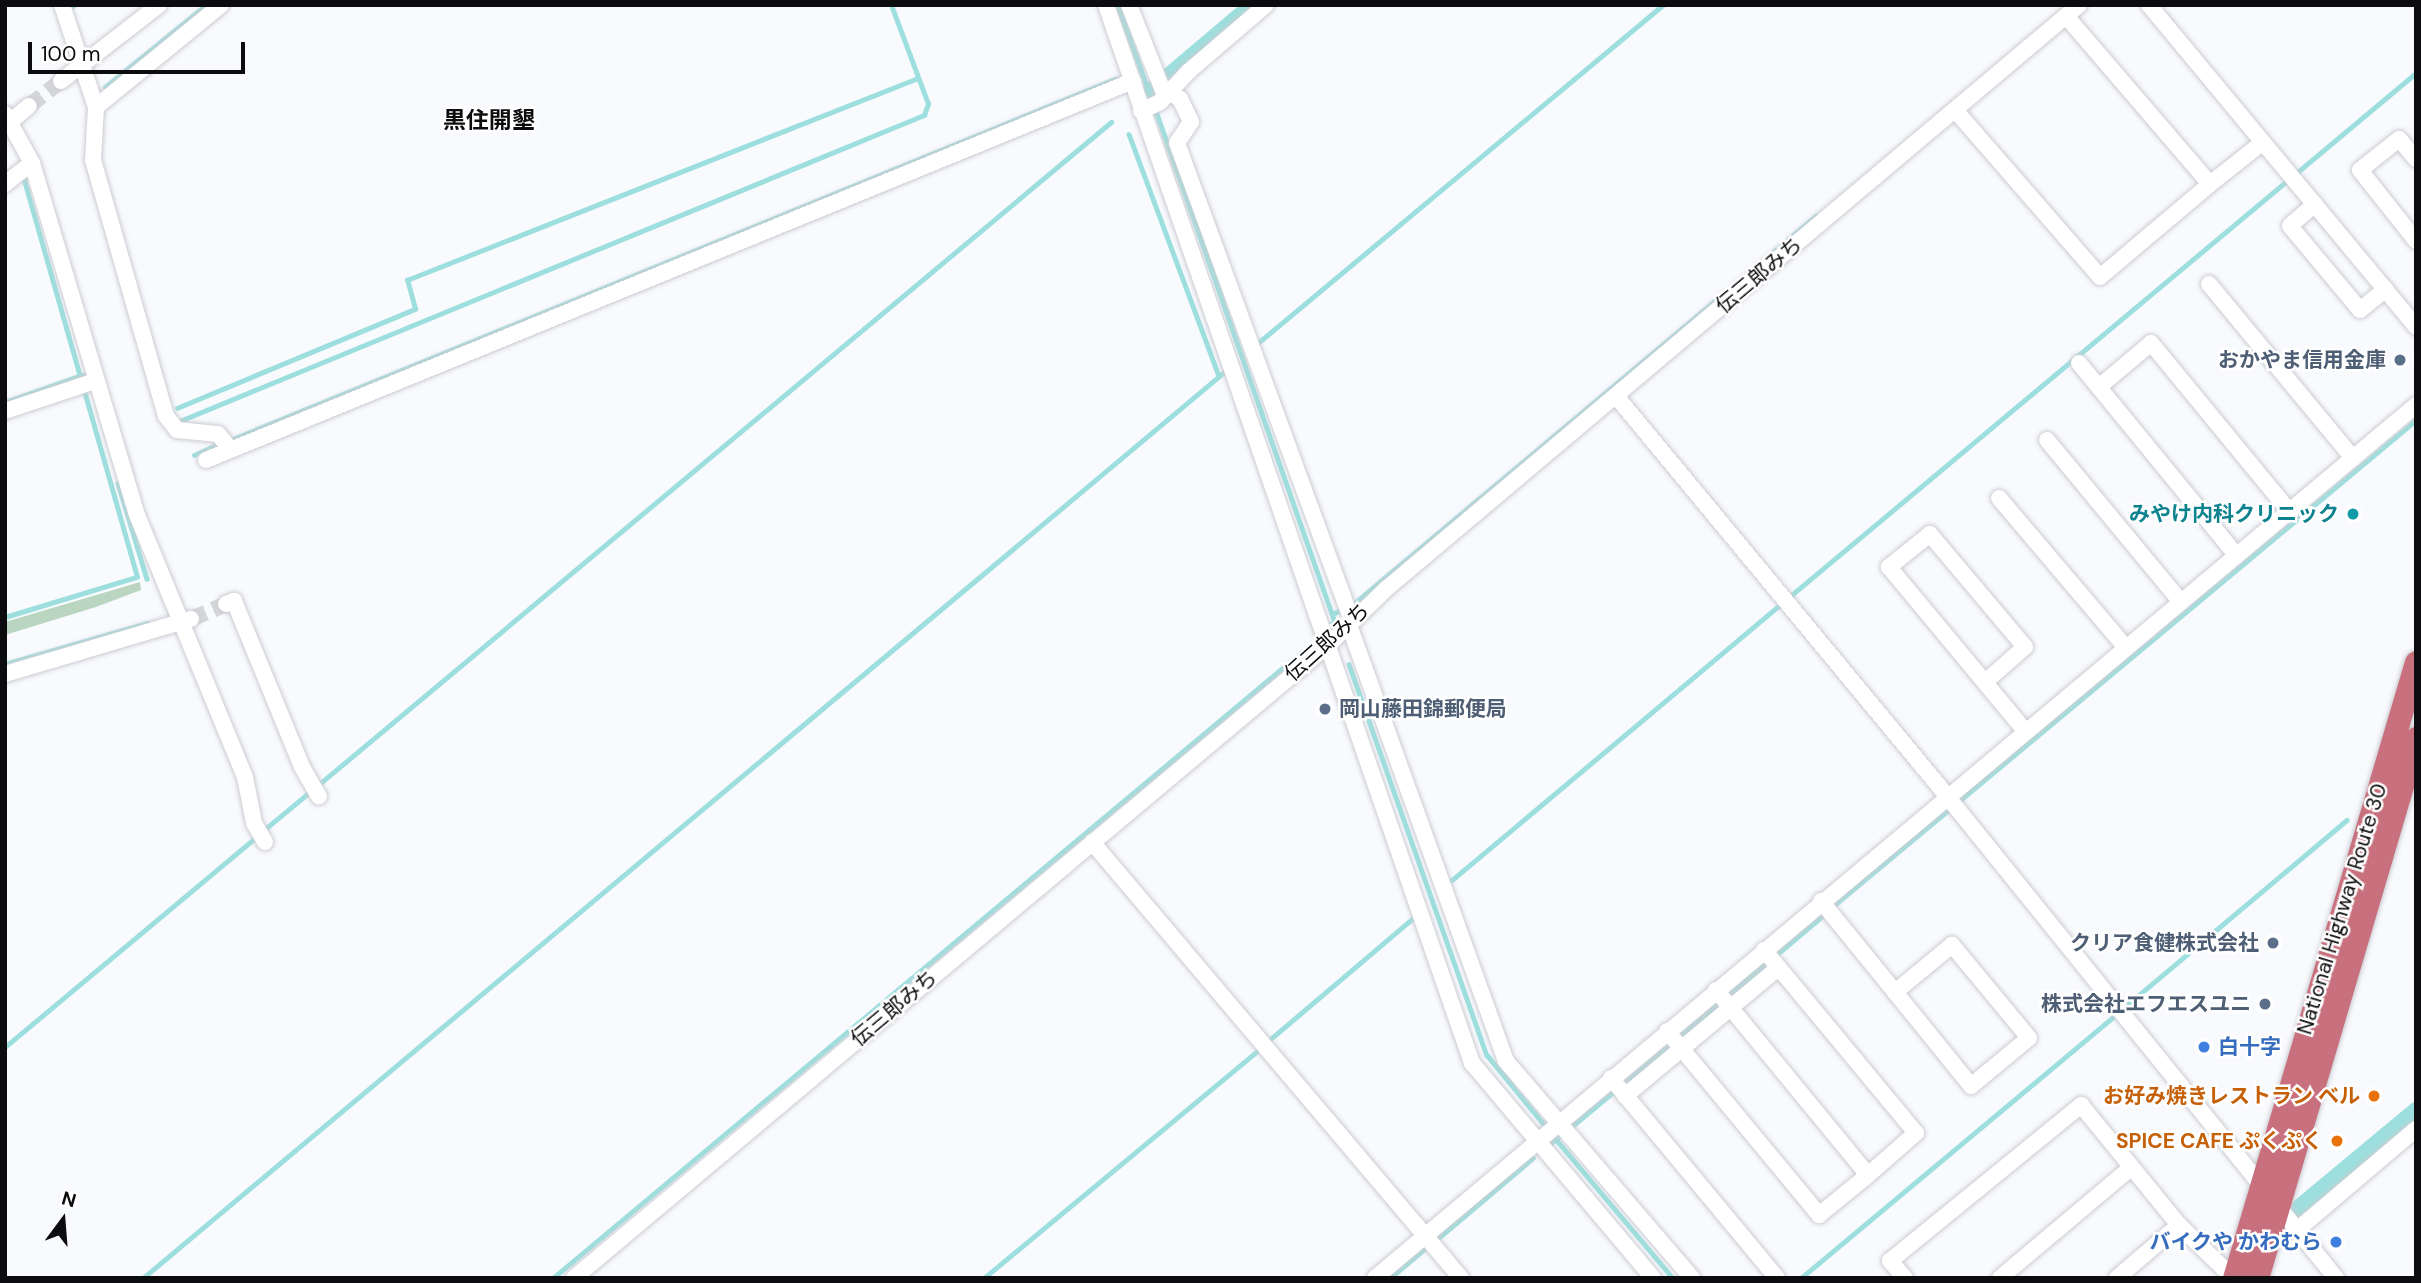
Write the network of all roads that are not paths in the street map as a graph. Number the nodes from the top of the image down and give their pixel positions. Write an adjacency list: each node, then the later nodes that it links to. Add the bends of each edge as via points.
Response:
1 (62, 5): 10 (street)
2 (159, 5): 10 (street)
3 (221, 5): 15 (street)
4 (1106, 5): 12 (street)
5 (1129, 5): 13 (street)
6 (1266, 5): 13 (street)
7 (2079, 5): 9 (street, 伝三郎みち)
8 (2150, 5): 18 (street)
9 (2066, 16): 16 (street, 伝三郎みち); 21 (street)
10 (79, 67): 11 (street); 15 (street)
11 (61, 81)
12 (1133, 81): 13 (street); 35 (street)
13 (1157, 96): 28 (street); 28 (street, via 1180,99 1191,122 1177,143)
14 (29, 106): 17 (street)
15 (96, 107): 35 (street, via 93,159 166,416 177,430)
16 (1955, 110): 21 (street, via 2100,277); 31 (street, 伝三郎みち)
17 (7, 121): 20 (street)
18 (2262, 143): 21 (street); 22 (street)
19 (2416, 159): 23 (street, via 2399,139 2360,170)
20 (20, 173): 29 (street)
21 (2210, 184)
22 (2315, 204): 25 (street); 25 (street, via 2290,226 2360,310)
23 (2416, 241)
24 (2209, 284): 36 (street)
25 (2386, 289): 26 (street)
26 (2416, 327)
27 (2079, 363): 30 (street)
28 (1246, 373): 43 (street); 45 (street)
29 (88, 383): 33 (street); 44 (street, via 137,515)
30 (2099, 387): 39 (street, via 2151,343); 40 (street)
31 (1616, 396): 43 (street, 伝三郎みち); 53 (street)
32 (2416, 405): 36 (street)
33 (5, 411)
34 (2047, 440): 41 (street)
35 (227, 444): 37 (street)
36 (2353, 458): 39 (street)
37 (206, 460)
38 (1999, 498): 46 (street)
39 (2289, 511): 40 (street)
40 (2236, 556): 41 (street)
41 (2181, 602): 46 (street)
42 (226, 604): 52 (street, via 234,601 302,767)
43 (1347, 615): 45 (street, 伝三郎みち); 63 (street, via 1498,1043)
44 (185, 621): 48 (street); 54 (street, via 245,777 254,823)
45 (1327, 646): 55 (street, 伝三郎みち); 63 (street, via 1472,1063)
46 (2126, 648): 50 (street)
47 (2416, 662): 66 (highway, National Highway Route 30)
48 (5, 674)
49 (1985, 682): 49 (street, via 2025,648 1930,534 1889,567); 50 (street)
50 (2026, 732): 53 (street)
51 (2416, 738): 67 (highway, National Highway Route 30)
52 (319, 796)
53 (1951, 803): 56 (street); 66 (street)
54 (265, 842)
55 (1092, 842): 70 (street); 72 (street, 伝三郎みち)
56 (1827, 908): 57 (street); 58 (street)
57 (1771, 959): 59 (street); 59 (street); 65 (street, via 1916,1133)
58 (1895, 992): 58 (street, via 1971,1086 2029,1038 1952,945)
59 (1723, 1000): 60 (street); 60 (street); 65 (street)
60 (1674, 1040): 61 (street); 61 (street); 65 (street, via 1819,1215)
61 (1618, 1087): 63 (street); 77 (street)
62 (2416, 1129): 69 (street)
63 (1555, 1131): 70 (street); 75 (street); 76 (street)
64 (2132, 1167): 68 (street); 78 (street, via 2081,1105 1890,1261); 79 (street)
65 (1868, 1175)
66 (2261, 1181): 67 (street); 71 (highway, National Highway Route 30)
67 (2278, 1206): 69 (street); 71 (highway, National Highway Route 30)
68 (2179, 1225): 71 (street, via 2216,1261); 80 (street)
69 (2297, 1230): 81 (street)
70 (1429, 1240): 73 (street); 74 (street)
71 (2244, 1276)
72 (574, 1278)
73 (1375, 1278)
74 (1461, 1278)
75 (1653, 1278)
76 (1692, 1278)
77 (1777, 1278)
78 (1905, 1278)
79 (2000, 1278)
80 (2117, 1278)
81 (2336, 1278)

